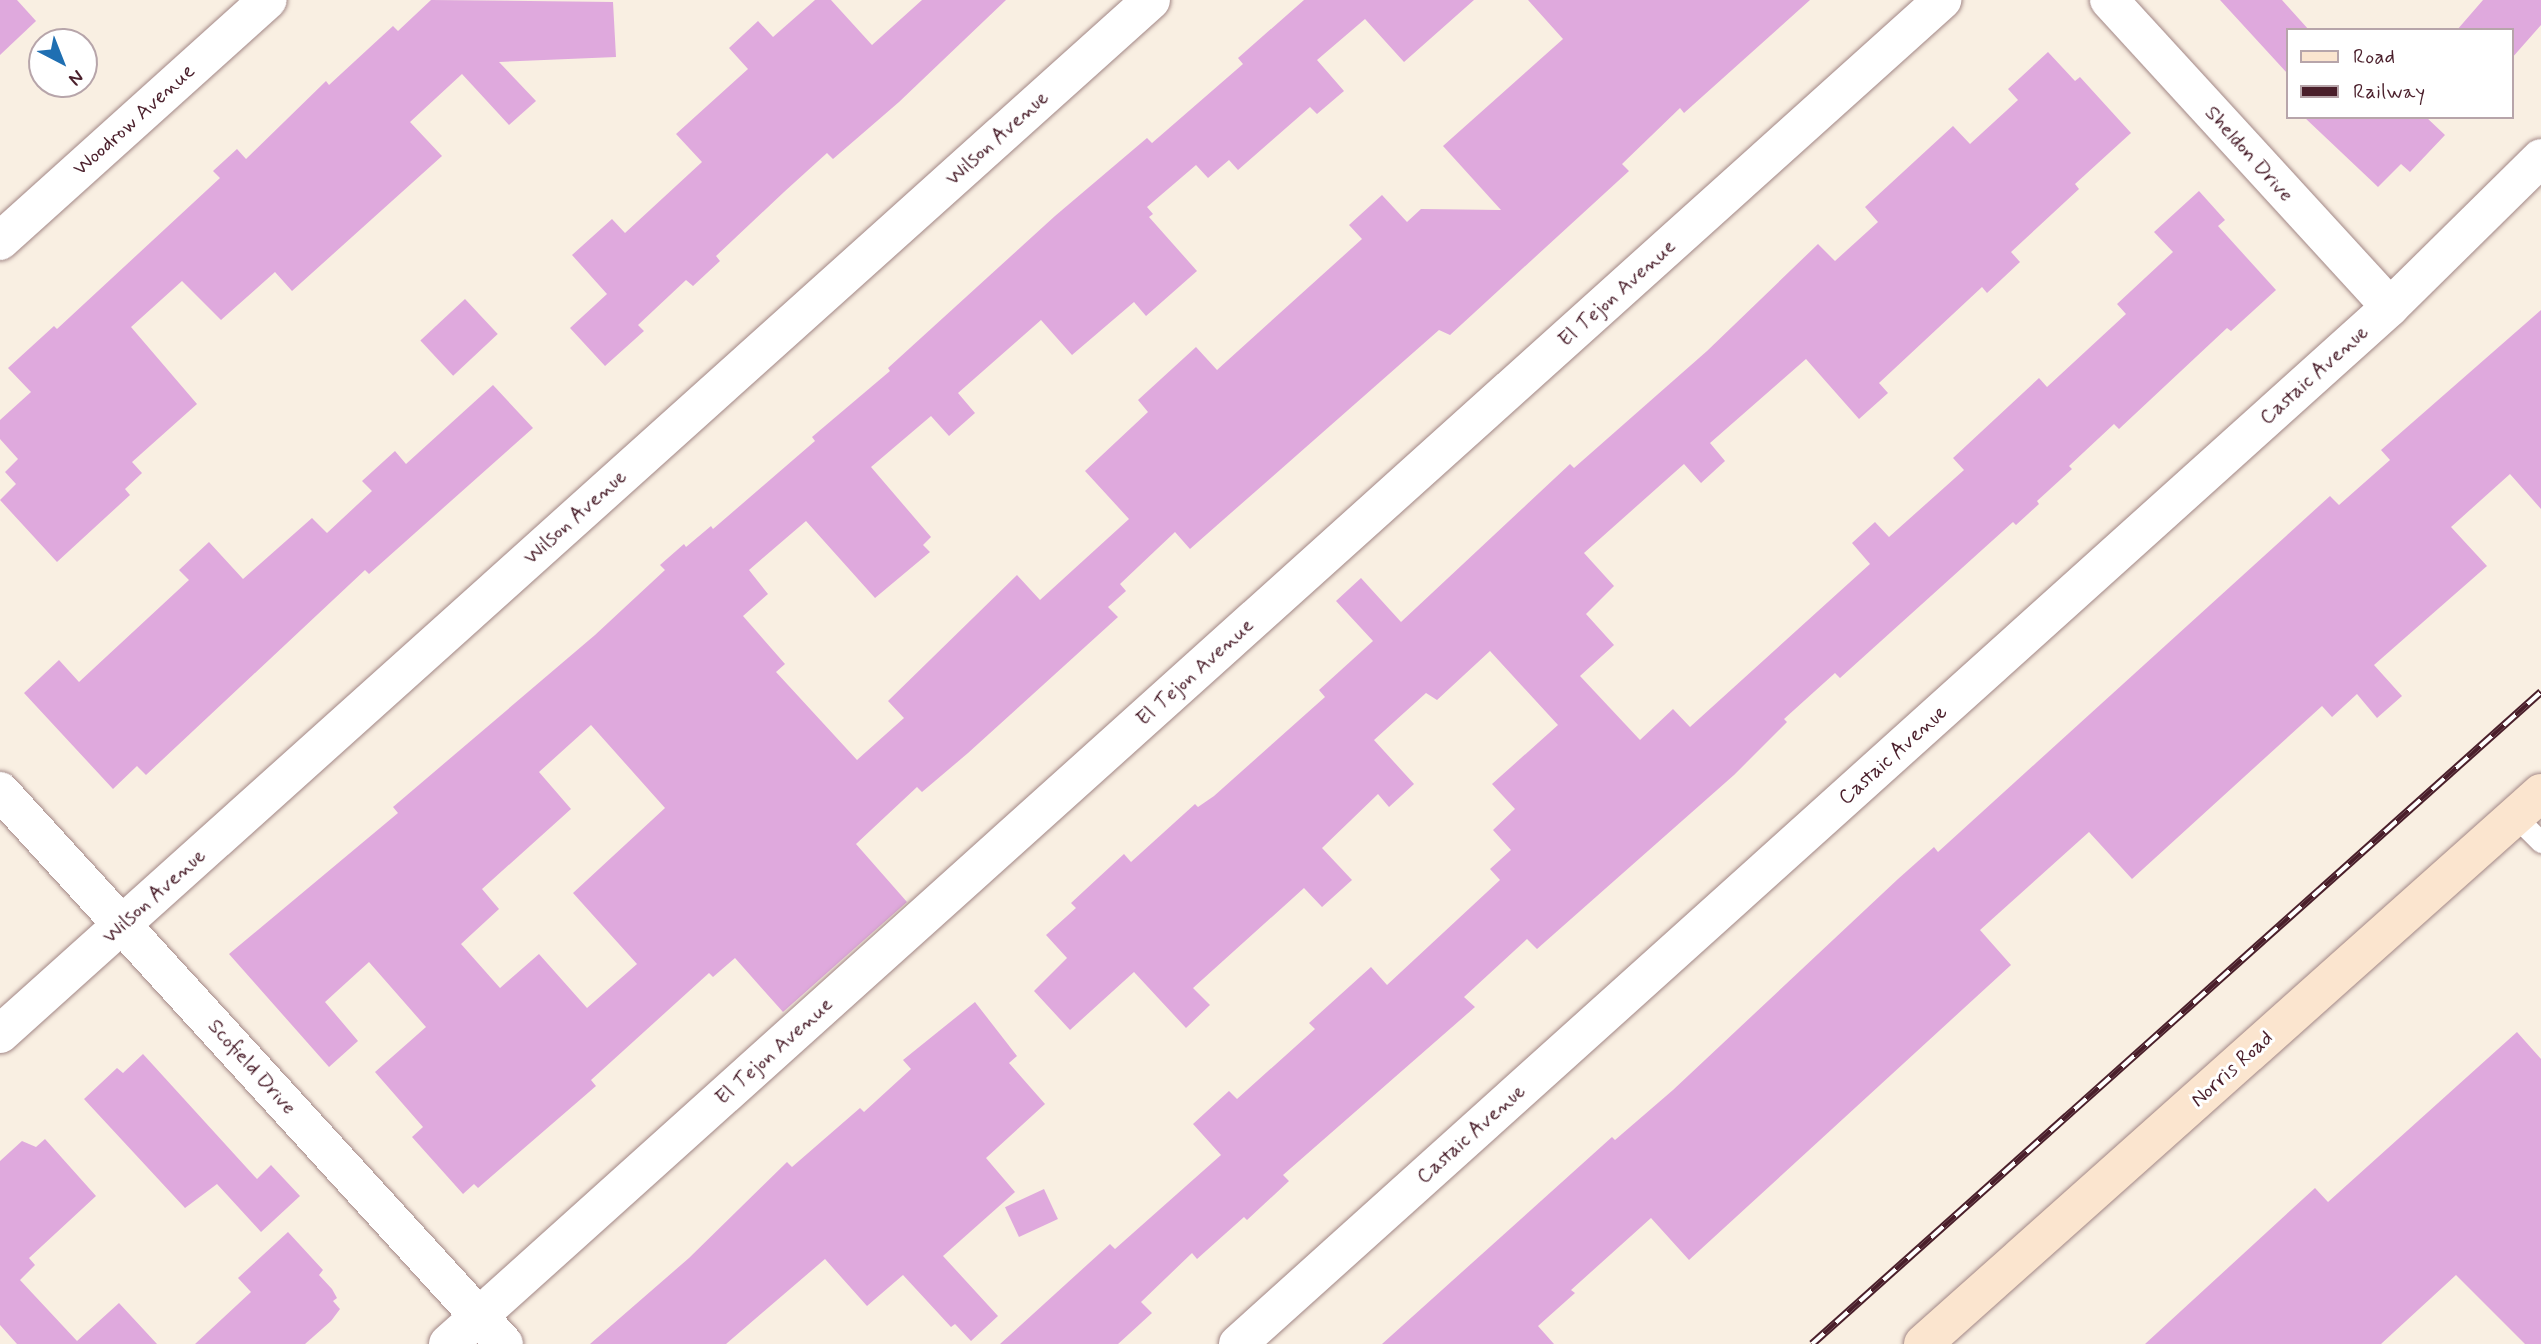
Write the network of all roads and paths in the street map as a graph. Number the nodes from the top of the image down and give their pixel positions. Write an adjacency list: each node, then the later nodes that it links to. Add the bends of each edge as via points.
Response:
1 (268, 0): 6 (street, Woodrow Avenue)
2 (1151, 0): 10 (street, Wilson Avenue)
3 (1942, 0): 12 (street, El Tejon Avenue)
4 (2109, 0): 7 (street, Sheldon Drive)
5 (2541, 158): 7 (street, Castaic Avenue)
6 (0, 241)
7 (2390, 307): 15 (street, Castaic Avenue)
8 (0, 791): 10 (street, Scofield Drive)
9 (2532, 817): 16 (street, Norris Road)
10 (122, 925): 11 (street, Wilson Avenue); 12 (street, Scofield Drive)
11 (0, 1034)
12 (479, 1317): 13 (street, El Tejon Avenue); 14 (street, Scofield Drive)
13 (448, 1344)
14 (504, 1344)
15 (1238, 1344)
16 (1923, 1344)

